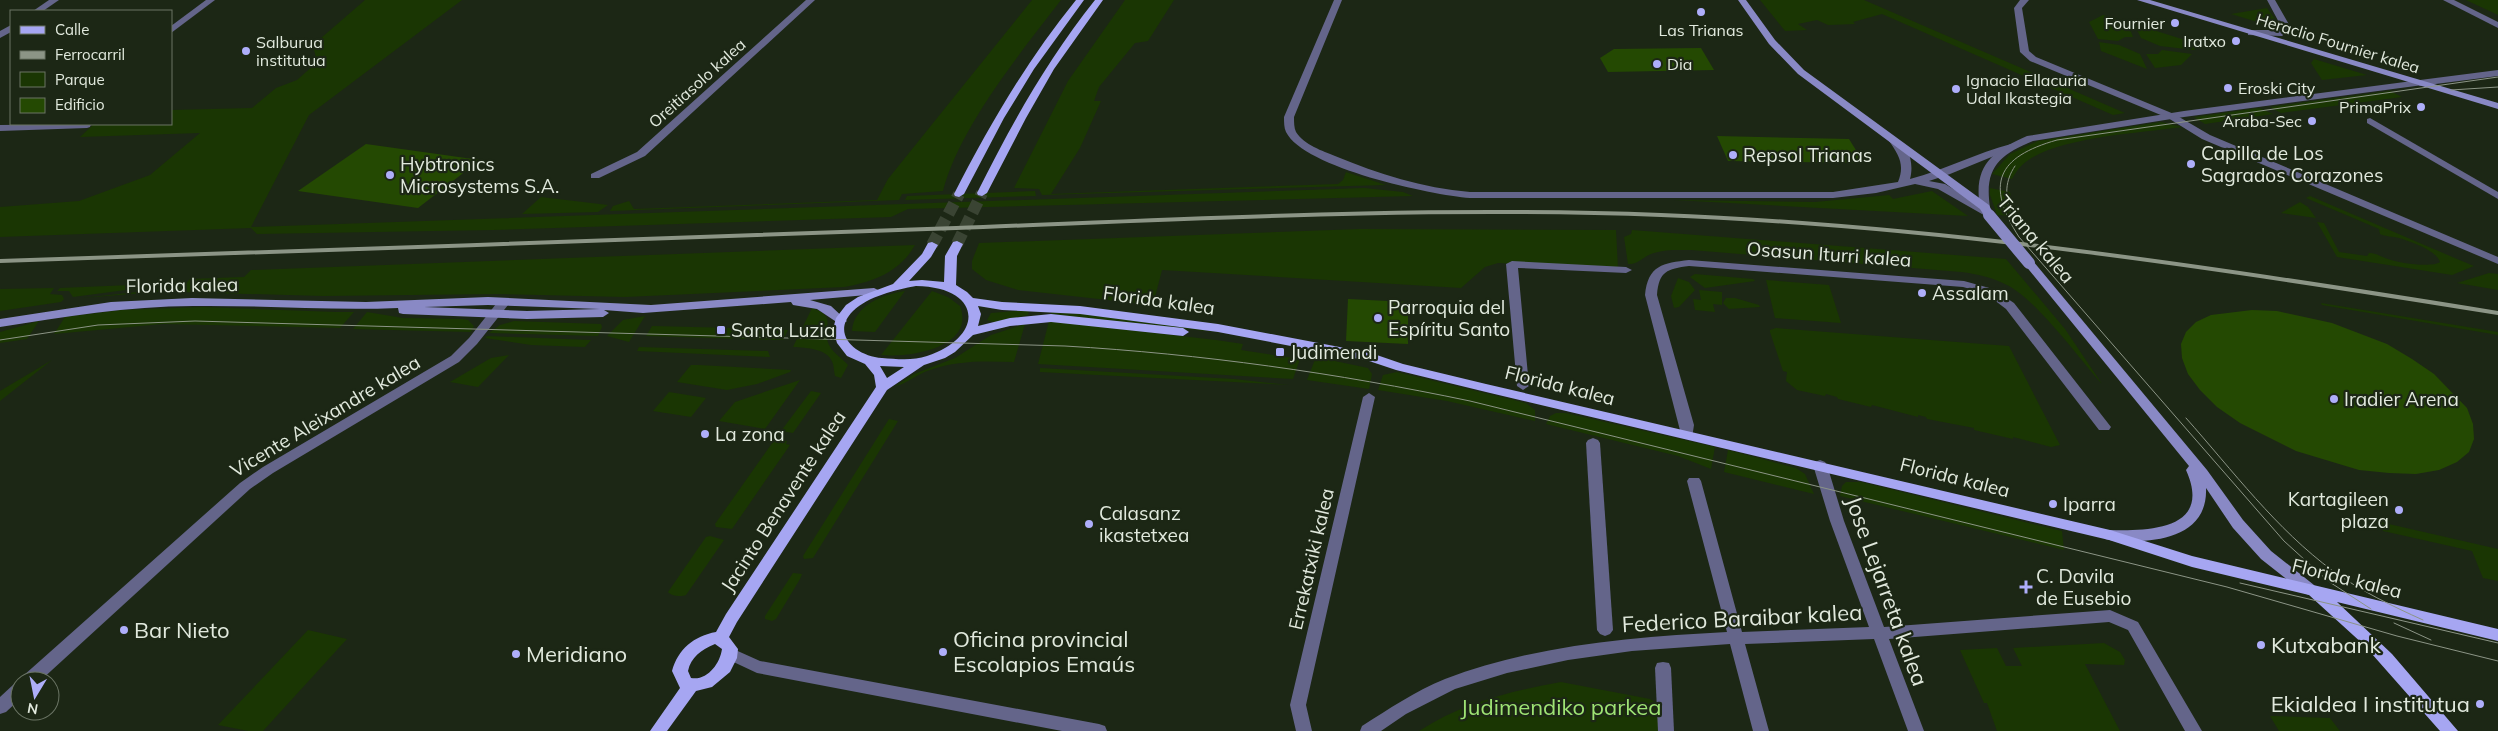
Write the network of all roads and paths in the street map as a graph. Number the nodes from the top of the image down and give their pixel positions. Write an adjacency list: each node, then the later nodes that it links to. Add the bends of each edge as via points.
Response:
1 (54, 0): 13 (street)
2 (211, 0): 15 (street)
3 (811, 0): 28 (street, Oreitiasolo kalea, via 641,154)
4 (1080, 0): 32 (main road, via 1050,37 1010,97)
5 (1099, 0): 31 (main road, via 1068,39 1029,100)
6 (1338, 0): 30 (street, via 1289,117 1290,131 1323,156 1359,171 1439,192 1470,195 1803,196 1859,193)
7 (1742, 0): 25 (main road, Triana kalea, via 1772,42 1802,72)
8 (2025, 0): 20 (street, via 2018,8 2024,52 2033,59)
9 (2141, 0): 12 (main road, Heraclio Fournier kalea)
10 (2271, 0): 16 (street, via 2287,28 2277,33)
11 (2447, 0): 14 (street)
12 (2154, 2): 16 (main road, Heraclio Fournier kalea)
13 (39, 10)
14 (2498, 25)
15 (172, 29)
16 (2252, 33): 18 (main road, Heraclio Fournier kalea)
17 (2498, 73): 18 (street)
18 (2420, 83): 19 (main road, Heraclio Fournier kalea); 20 (street)
19 (2498, 106)
20 (2171, 116): 26 (street, via 2046,135); 37 (street, via 2206,137)
21 (2370, 121): 33 (street)
22 (46, 125): 23 (street); 24 (street)
23 (88, 125)
24 (0, 128)
25 (1892, 138): 27 (main road, Triana kalea); 30 (street, via 1904,151 1908,164)
26 (2011, 147): 27 (street); 34 (street, via 1992,162 1981,182)
27 (1939, 174): 29 (street); 34 (main road, Triana kalea)
28 (595, 176)
29 (1916, 182): 30 (street); 34 (street, via 1941,186)
30 (1902, 185)
31 (982, 193)
32 (959, 194)
33 (2498, 196)
34 (1987, 211): 60 (main road, Triana kalea, bridge)
35 (957, 244): 40 (main road, via 951,256)
36 (932, 245): 39 (main road, via 927,255)
37 (2498, 261)
38 (1626, 270): 55 (street, via 1512,264)
39 (898, 285): 40 (main road, via 931,283); 41 (main road)
40 (950, 288): 43 (main road)
41 (874, 292): 42 (main road); 48 (main road, via 852,307)
42 (767, 301): 46 (main road); 48 (main road, via 818,306 835,312)
43 (970, 301): 50 (main road, via 975,318); 53 (main road, Florida kalea, via 1080,310 1218,328 1340,350)
44 (504, 302): 45 (main road); 46 (main road); 47 (street, Vicente Aleixandre kalea)
45 (366, 306): 47 (main road); 49 (main road, Florida kalea, via 150,303)
46 (650, 308): 47 (main road, via 583,314)
47 (495, 314): 72 (street, Vicente Aleixandre kalea, via 455,359 245,486)
48 (841, 321): 51 (main road, via 840,336 846,348 859,358)
49 (0, 323)
50 (970, 332): 52 (main road, via 949,351); 53 (main road, Florida kalea, via 1024,320 1060,318 1195,334)
51 (870, 361): 52 (main road); 54 (main road, via 880,375)
52 (921, 362): 54 (main road, Jacinto Benavente kalea)
53 (1400, 367): 58 (main road, Florida kalea)
54 (882, 386): 68 (main road, Jacinto Benavente kalea)
55 (1523, 386)
56 (1369, 397): 78 (street, Errekatxiki kalea, via 1298,705)
57 (2104, 427): 58 (street, Osasun Iturri kalea, via 2010,306 1990,291 1958,283 1689,262 1658,270 1653,278 1651,296 1687,425)
58 (1687, 435): 61 (main road, Florida kalea)
59 (1593, 443): 65 (street)
60 (2184, 452): 63 (main road, Triana kalea, via 2197,477 2200,494 2194,514 2187,522 2162,534); 64 (main road, Triana kalea, via 2238,524 2266,555)
61 (1820, 465): 63 (main road, Florida kalea); 66 (street, Jose Lejarreta kalea)
62 (1694, 481): 69 (street)
63 (2110, 535): 64 (main road, Florida kalea, via 2192,561)
64 (2309, 589): 67 (main road, Florida kalea); 84 (main road, via 2356,625)
65 (1605, 630)
66 (1878, 633): 69 (street, Federico Baraibar kalea); 82 (street, Jose Lejarreta kalea); 83 (street, Federico Baraibar kalea, via 2110,616 2133,626)
67 (2498, 635)
68 (720, 638): 70 (main road, via 729,644); 73 (main road, via 698,645 685,656 681,664 682,677)
69 (1735, 640): 79 (street, Federico Baraibar kalea, via 1594,651 1502,668 1446,686 1400,708); 81 (street)
70 (731, 654): 73 (main road, via 712,679); 77 (street, via 753,666)
71 (1663, 668): 80 (street)
72 (40, 671)
73 (691, 686): 76 (main road)
74 (10, 698): 75 (street)
75 (0, 707)
76 (658, 731)
77 (1099, 731)
78 (1304, 731)
79 (1368, 731)
80 (1666, 731)
81 (1761, 731)
82 (1916, 731)
83 (2194, 731)
84 (2450, 731)

